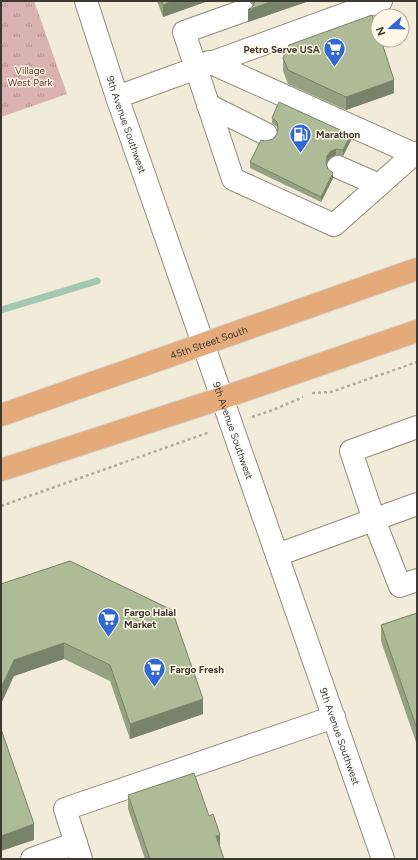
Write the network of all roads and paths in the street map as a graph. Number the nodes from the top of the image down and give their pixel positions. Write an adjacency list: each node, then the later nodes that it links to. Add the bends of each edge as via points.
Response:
1 (86, 1): 5 (street, 9th Avenue Southwest)
2 (382, 1): 4 (street)
3 (242, 11): 4 (street, via 184,32)
4 (203, 65): 5 (street); 6 (street); 8 (street)
5 (117, 97): 13 (street, 9th Avenue Southwest)
6 (208, 105): 7 (street); 10 (street, via 233,179 334,225)
7 (266, 134)
8 (416, 154): 10 (street)
9 (338, 167): 10 (street)
10 (379, 185)
11 (417, 269): 13 (main road, 45th Street South)
12 (417, 331): 17 (main road)
13 (203, 345): 17 (street, 9th Avenue Southwest); 19 (main road, 45th Street South)
14 (417, 362): 15 (path, via 331,392)
15 (311, 394)
16 (305, 396): 18 (path)
17 (222, 398): 22 (main road); 26 (street, 9th Avenue Southwest)
18 (274, 410)
19 (1, 415)
20 (417, 428): 25 (street, via 351,451)
21 (187, 440): 24 (path)
22 (1, 470)
23 (417, 504): 25 (street)
24 (1, 506)
25 (374, 520): 26 (street); 27 (street, via 400,586)
26 (277, 555): 28 (street, 9th Avenue Southwest)
27 (417, 580)
28 (334, 717): 29 (street, via 65,809); 31 (street, 9th Avenue Southwest)
29 (78, 851): 30 (street)
30 (32, 859)
31 (383, 859)

